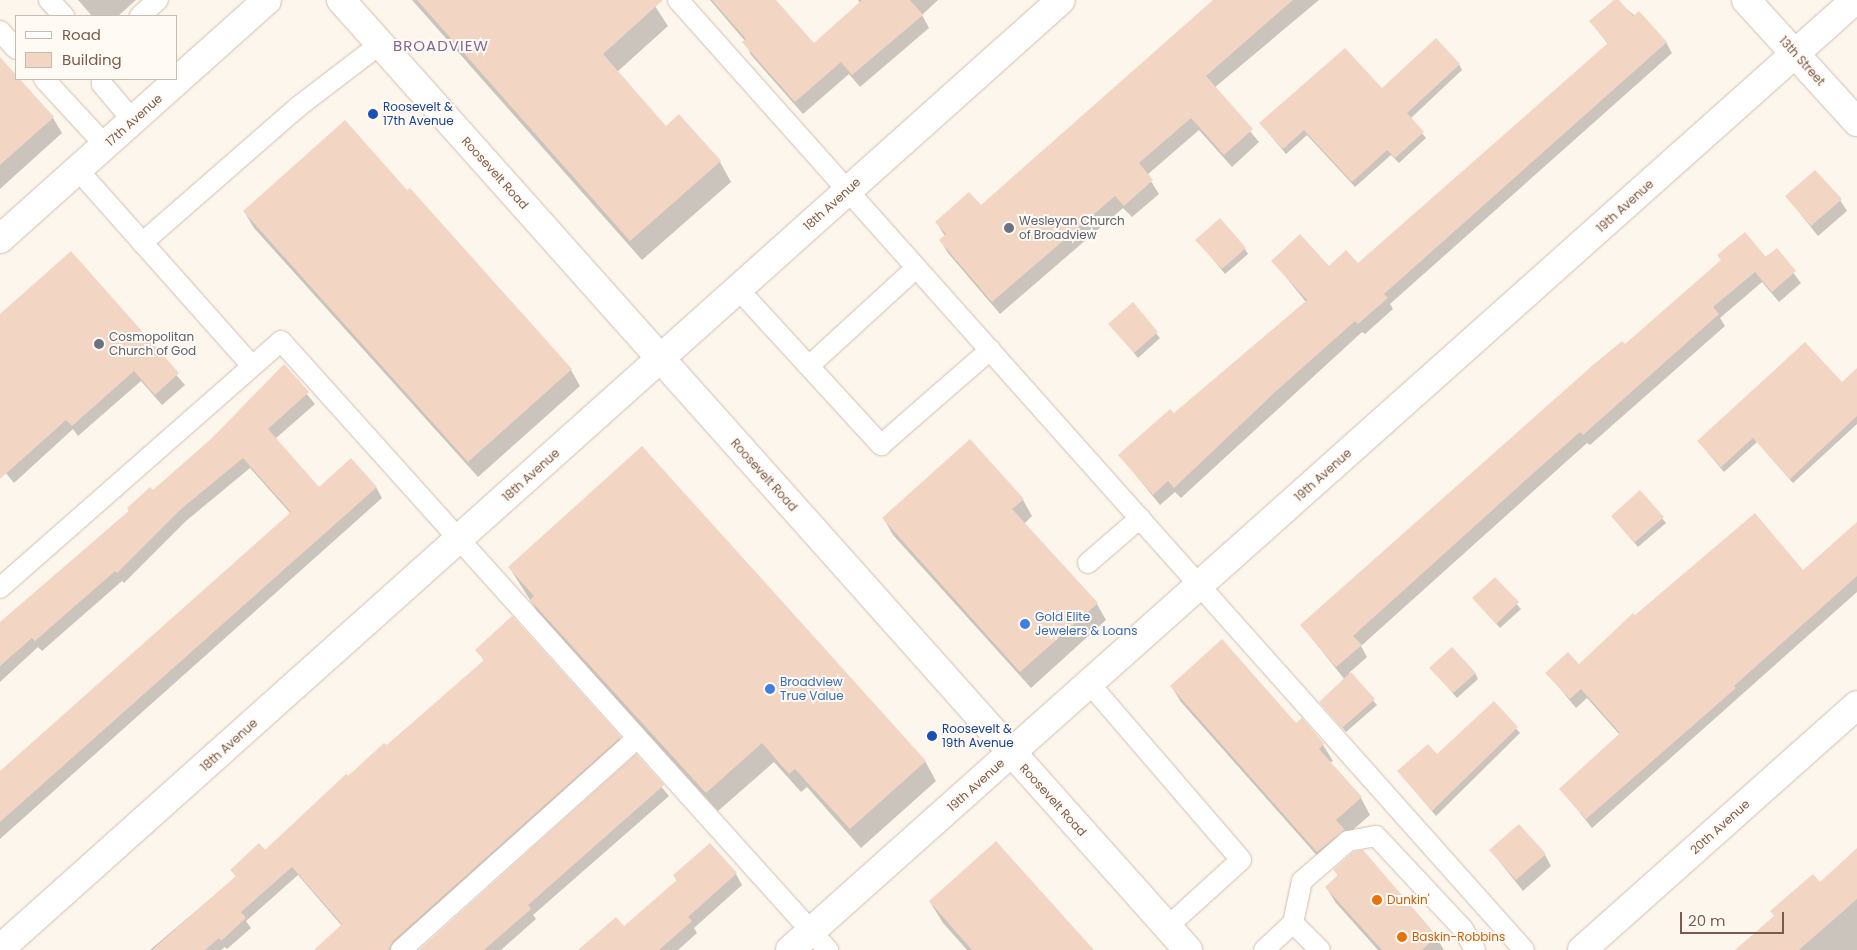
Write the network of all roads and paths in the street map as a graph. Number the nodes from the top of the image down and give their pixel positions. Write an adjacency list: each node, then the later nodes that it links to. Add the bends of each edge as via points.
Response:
1 (49, 0): 9 (lane)
2 (158, 0): 10 (lane)
3 (267, 0): 17 (street, 17th Avenue)
4 (341, 0): 12 (street, Roosevelt Road)
5 (678, 0): 21 (lane)
6 (1061, 0): 21 (street, 18th Avenue)
7 (1746, 0): 14 (street, 13th Street)
8 (1855, 0): 14 (street, 19th Avenue)
9 (63, 15)
10 (141, 15)
11 (0, 31): 13 (lane)
12 (380, 44): 23 (lane, via 299,106); 27 (street, Roosevelt Road)
13 (15, 48)
14 (1795, 54): 18 (street, 13th Street); 33 (street, 19th Avenue)
15 (45, 80): 19 (lane)
16 (102, 80): 17 (lane)
17 (133, 121): 19 (street, 17th Avenue)
18 (1857, 122)
19 (105, 145): 20 (street, 17th Avenue)
20 (78, 170): 22 (street, 17th Avenue); 23 (lane)
21 (847, 190): 24 (lane); 25 (street, 18th Avenue)
22 (0, 239)
23 (142, 243): 28 (lane)
24 (916, 268): 26 (lane); 29 (lane)
25 (738, 289): 27 (street, 18th Avenue); 29 (lane)
26 (990, 350): 29 (lane, via 881,445); 30 (lane)
27 (661, 359): 31 (street, 18th Avenue); 38 (street, Roosevelt Road)
28 (252, 366): 31 (lane, via 281,341); 34 (lane)
29 (809, 366)
30 (1140, 518): 32 (lane); 33 (lane)
31 (459, 539): 37 (lane); 42 (street, 18th Avenue)
32 (1088, 563)
33 (1200, 584): 35 (street, 19th Avenue); 49 (lane)
34 (0, 588)
35 (1089, 683): 38 (street, 19th Avenue); 40 (lane, via 1241,860)
36 (1857, 705): 50 (street, 20th Avenue)
37 (637, 738): 41 (lane); 43 (lane)
38 (1011, 753): 40 (street, Roosevelt Road); 41 (street, 19th Avenue)
39 (1293, 923): 46 (lane); 47 (lane); 48 (lane, via 1302,881 1348,841 1376,836 1463,929)
40 (1167, 926): 45 (street, Roosevelt Road)
41 (819, 940): 44 (street, 19th Avenue)
42 (0, 949)
43 (401, 950)
44 (790, 950)
45 (1188, 950)
46 (1264, 950)
47 (1320, 950)
48 (1475, 950)
49 (1524, 950)
50 (1582, 950)

